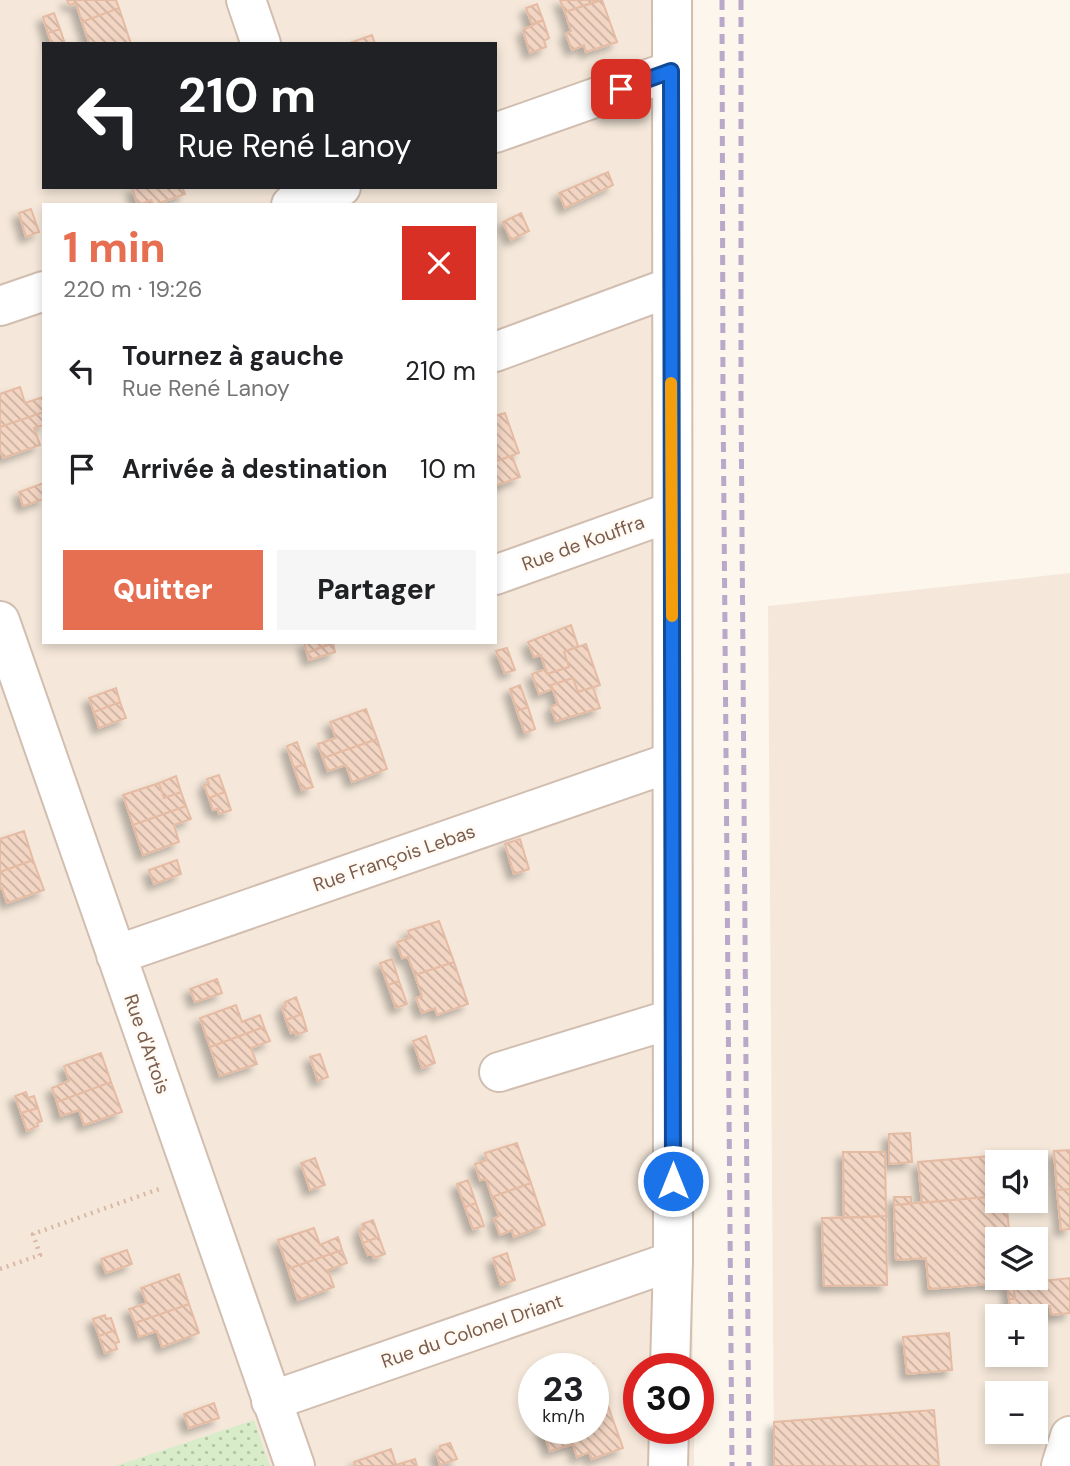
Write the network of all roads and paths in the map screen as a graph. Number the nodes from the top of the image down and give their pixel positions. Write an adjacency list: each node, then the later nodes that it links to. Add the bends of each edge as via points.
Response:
1 (246, 0): 3 (street)
2 (672, 0): 4 (street)
3 (260, 42)
4 (671, 71): 5 (street); 6 (street)
5 (497, 132)
6 (671, 287): 9 (street); 10 (street)
7 (42, 292): 8 (street)
8 (0, 306)
9 (497, 351)
10 (671, 512): 11 (street, Rue de Kouffra); 13 (street)
11 (497, 574)
12 (0, 621): 14 (street, Rue d'Artois)
13 (672, 762): 14 (street, Rue François Lebas); 15 (street)
14 (116, 955): 17 (street, Rue d'Artois)
15 (672, 1019): 16 (street); 18 (street)
16 (499, 1072)
17 (193, 1177): 19 (path, via 33,1234 40,1255); 21 (street, Rue d'Artois)
18 (673, 1261): 20 (street); 21 (street, Rue du Colonel Driant)
19 (0, 1269)
20 (670, 1353)
21 (271, 1401): 24 (street, Rue d'Artois)
22 (1070, 1437): 26 (street)
23 (669, 1444): 25 (street)
24 (295, 1466)
25 (668, 1466)
26 (1061, 1466)

